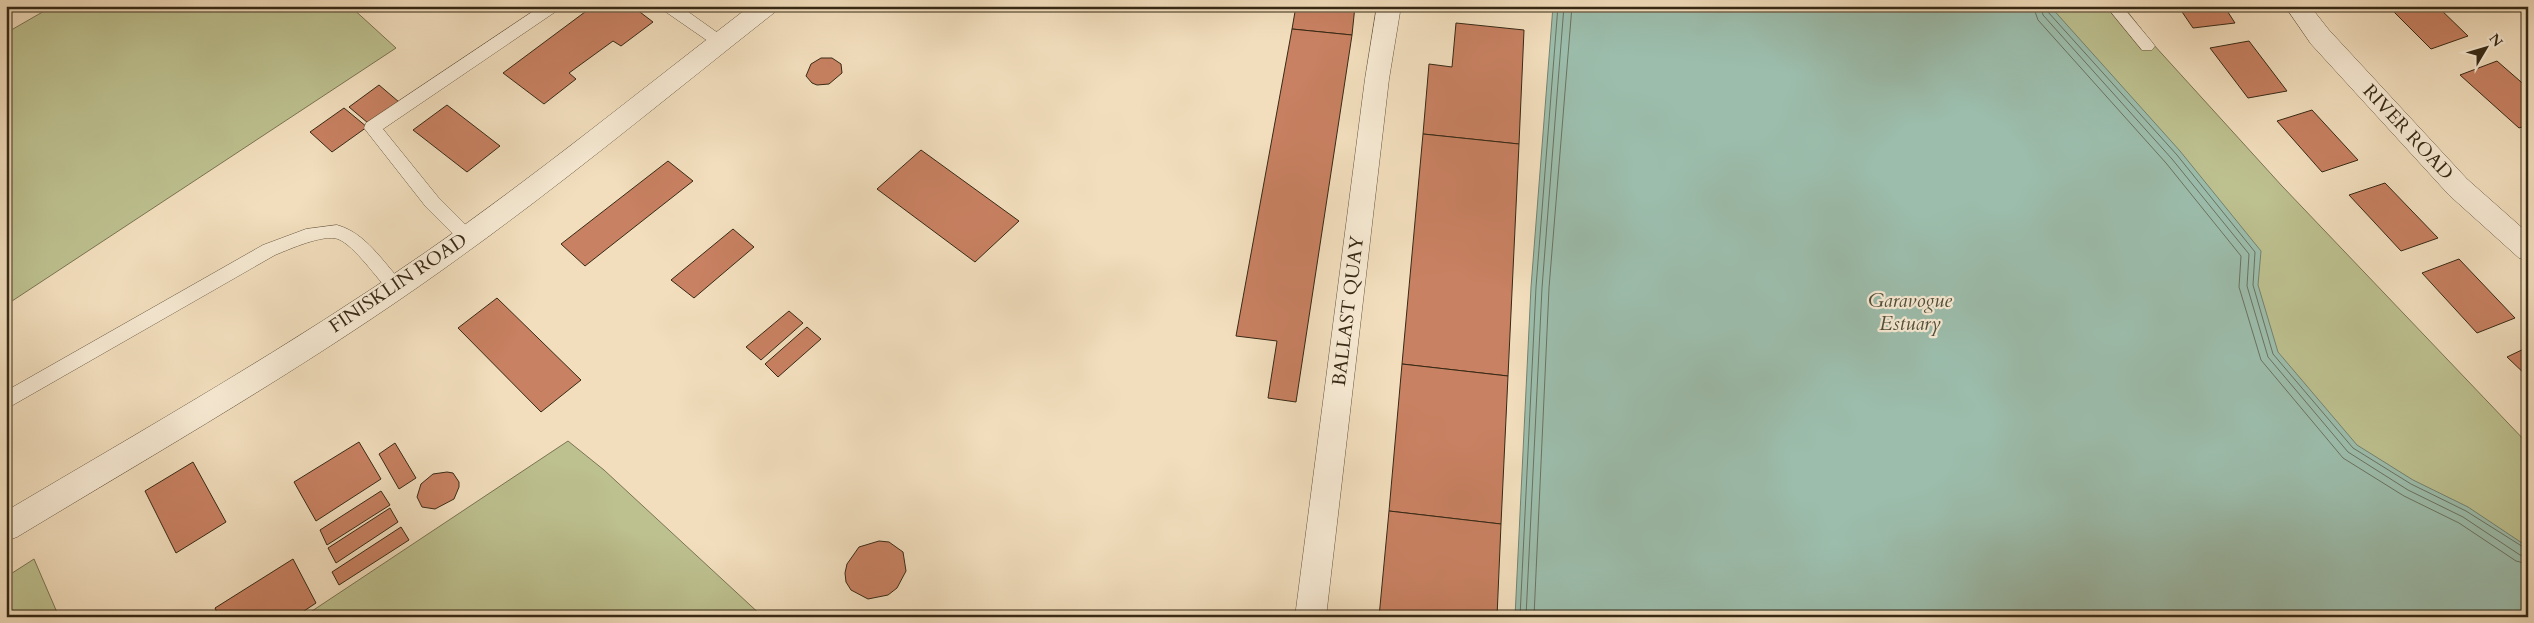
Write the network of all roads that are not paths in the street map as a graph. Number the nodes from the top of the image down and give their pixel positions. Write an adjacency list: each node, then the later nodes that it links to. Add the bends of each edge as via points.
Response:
1 (553, 6): 9 (lane, via 372,128 432,202)
2 (668, 6): 7 (lane)
3 (767, 6): 7 (street, FINISKLIN ROAD)
4 (1389, 6): 14 (street, BALLAST QUAY)
5 (2113, 6): 8 (lane)
6 (2297, 6): 10 (street, RIVER ROAD, via 2320,37 2458,187)
7 (720, 42): 9 (street, FINISKLIN ROAD)
8 (2147, 46)
9 (467, 237): 11 (street, FINISKLIN ROAD)
10 (2528, 250)
11 (396, 287): 12 (lane, via 343,234 328,232 296,240 268,250); 13 (street, FINISKLIN ROAD, via 232,391)
12 (6, 401)
13 (6, 527)
14 (1310, 617)

